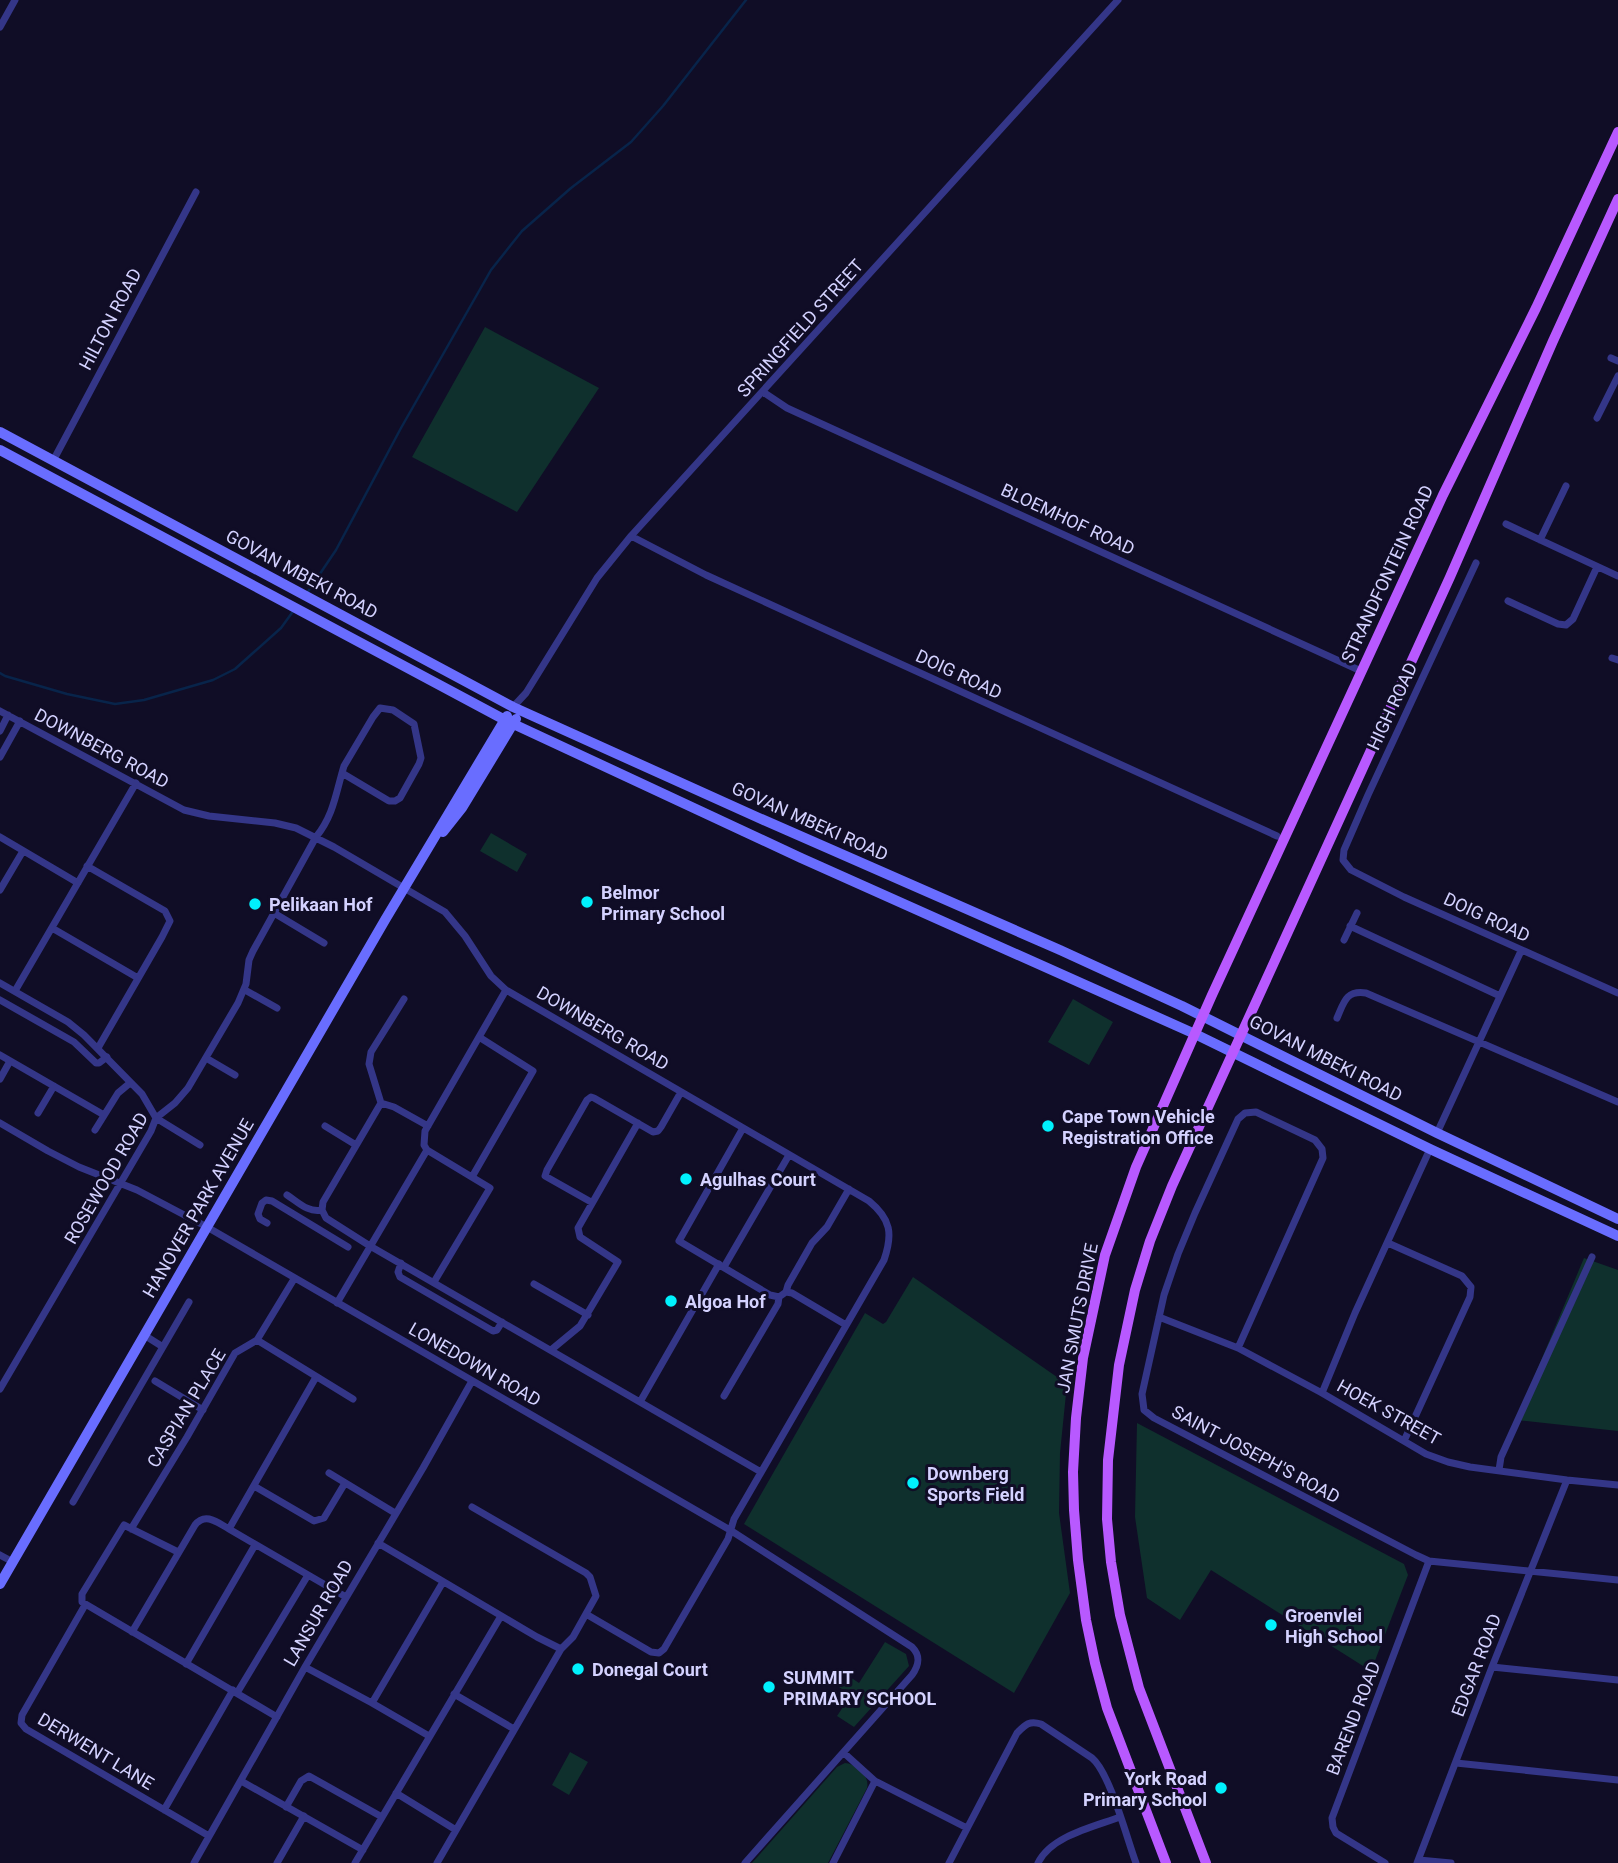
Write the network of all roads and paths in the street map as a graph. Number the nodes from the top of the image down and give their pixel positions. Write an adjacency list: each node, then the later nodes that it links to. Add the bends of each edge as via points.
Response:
1 (15, 0): 3 (street)
2 (1118, 0): 8 (street, SPRINGFIELD STREET)
3 (0, 27)
4 (1618, 132): 21 (main road, STRANDFONTEIN ROAD)
5 (195, 192): 12 (street, HILTON ROAD)
6 (1618, 199): 60 (main road)
7 (1618, 376): 9 (street)
8 (763, 392): 15 (street, SPRINGFIELD STREET); 21 (street, BLOEMHOF ROAD, via 787,408)
9 (1597, 418)
10 (0, 432): 12 (main road, GOVAN MBEKI ROAD)
11 (0, 450): 26 (main road, GOVAN MBEKI ROAD)
12 (53, 460): 22 (main road, GOVAN MBEKI ROAD)
13 (1566, 486): 16 (street)
14 (1506, 524): 16 (street)
15 (631, 536): 22 (street, SPRINGFIELD STREET, via 597,578); 31 (street, DOIG ROAD, via 706,575)
16 (1540, 540): 18 (street)
17 (1476, 563): 35 (street, HIGH ROAD, via 1344,850)
18 (1597, 567): 19 (street); 20 (street, via 1573,620 1566,625)
19 (1618, 576)
20 (1508, 601)
21 (1361, 671): 57 (main road, STRANDFONTEIN ROAD)
22 (516, 709): 26 (main road, HANOVER PARK AVENUE); 57 (main road, GOVAN MBEKI ROAD)
23 (0, 711): 24 (street, DOWNBERG ROAD)
24 (8, 715): 25 (street, DOWNBERG ROAD); 27 (street)
25 (20, 721): 28 (street); 30 (street, DOWNBERG ROAD)
26 (509, 722): 38 (main road, HANOVER PARK AVENUE, via 462,808); 59 (main road, GOVAN MBEKI ROAD)
27 (0, 731)
28 (0, 757)
29 (342, 773): 29 (street, via 395,801 421,758 414,724 393,710 380,708); 32 (street, ROSEWOOD ROAD, via 337,798)
30 (136, 783): 32 (street, DOWNBERG ROAD, via 193,813 275,823); 36 (street)
31 (1277, 836)
32 (316, 837): 38 (street, DOWNBERG ROAD); 40 (street, ROSEWOOD ROAD)
33 (1, 841): 34 (street)
34 (23, 851): 37 (street); 39 (street)
35 (1345, 864): 46 (street, DOIG ROAD, via 1404,897)
36 (88, 866): 37 (street); 47 (street, via 168,915 168,925)
37 (78, 883): 43 (street)
38 (404, 888): 50 (street, DOWNBERG ROAD, via 445,912); 100 (main road, HANOVER PARK AVENUE)
39 (0, 890)
40 (274, 913): 45 (street); 49 (street, ROSEWOOD ROAD, via 250,955)
41 (1357, 913): 42 (street)
42 (1350, 926): 44 (street); 53 (street)
43 (52, 928): 47 (street); 51 (street)
44 (1344, 940)
45 (324, 943)
46 (1521, 950): 52 (street, DOIG ROAD); 53 (street)
47 (138, 978): 63 (street)
48 (0, 983): 51 (street)
49 (244, 990): 56 (street); 67 (street, ROSEWOOD ROAD)
50 (506, 990): 61 (street); 73 (street, DOWNBERG ROAD)
51 (15, 991): 63 (street, via 68,1022)
52 (1618, 993)
53 (1500, 996): 62 (street)
54 (404, 999): 75 (street, via 371,1052 369,1065)
55 (0, 1000): 66 (street, via 75,1042 96,1063)
56 (277, 1008)
57 (1203, 1017): 59 (main road, STRANDFONTEIN ROAD); 60 (main road, GOVAN MBEKI ROAD)
58 (1337, 1018): 62 (street, via 1356,991)
59 (1195, 1034): 64 (main road, GOVAN MBEKI ROAD); 200 (main road, JAN SMUTS DRIVE, via 1136,1167 1105,1255 1083,1358 1073,1460 1078,1560 1095,1663 1107,1708)
60 (1240, 1034): 64 (main road); 85 (main road, GOVAN MBEKI ROAD)
61 (479, 1037): 82 (street); 91 (street, via 533,1071)
62 (1480, 1042): 74 (street); 85 (street)
63 (98, 1048): 66 (street)
64 (1232, 1051): 88 (main road, GOVAN MBEKI ROAD); 201 (main road, via 1162,1210 1135,1290 1119,1365 1108,1460 1111,1562 1129,1653)
65 (0, 1055): 68 (street)
66 (107, 1057): 71 (street)
67 (206, 1058): 69 (street); 78 (street, ROSEWOOD ROAD, via 184,1094)
68 (10, 1061): 70 (street); 72 (street)
69 (235, 1075)
70 (0, 1079)
71 (130, 1083): 77 (street); 78 (street)
72 (54, 1086): 76 (street); 77 (street)
73 (681, 1092): 80 (street, via 658,1131); 83 (street, DOWNBERG ROAD)
74 (1618, 1102)
75 (381, 1104): 82 (street); 87 (street)
76 (38, 1113)
77 (104, 1115): 84 (street)
78 (156, 1118): 86 (street); 92 (street, ROSEWOOD ROAD)
79 (0, 1123): 92 (street, LONEDOWN ROAD, via 79,1167)
80 (638, 1124): 95 (street); 95 (street, via 589,1098 545,1176)
81 (324, 1126): 87 (street)
82 (428, 1126): 89 (street, via 424,1137)
83 (743, 1128): 90 (street, DOWNBERG ROAD); 108 (street, via 678,1241)
84 (95, 1130)
85 (1437, 1133): 97 (main road, GOVAN MBEKI ROAD)
86 (200, 1145)
87 (356, 1145): 96 (street)
88 (1430, 1149): 102 (main road, GOVAN MBEKI ROAD); 103 (street)
89 (427, 1150): 91 (street); 104 (street)
90 (789, 1155): 93 (street, DOWNBERG ROAD); 108 (street)
91 (472, 1177): 110 (street, via 490,1188)
92 (121, 1183): 100 (street, LONEDOWN ROAD); 127 (street, ROSEWOOD ROAD)
93 (849, 1189): 112 (street); 118 (street, DOWNBERG ROAD, via 883,1213 889,1246)
94 (286, 1195): 96 (street, via 309,1210)
95 (591, 1202): 115 (street, via 578,1234 618,1262)
96 (322, 1210): 99 (street)
97 (1618, 1219)
98 (267, 1223): 101 (street, via 258,1214 267,1200)
99 (335, 1224): 101 (street); 104 (street)
100 (207, 1227): 109 (street, LONEDOWN ROAD); 119 (main road, HANOVER PARK AVENUE)
101 (328, 1236): 105 (street)
102 (1618, 1236)
103 (1388, 1243): 128 (street); 133 (street, via 1462,1276 1471,1287)
104 (370, 1245): 107 (street); 114 (street)
105 (348, 1247)
106 (1592, 1257): 134 (street, via 1501,1457)
107 (401, 1263): 110 (street); 117 (street, via 400,1277 496,1331)
108 (721, 1266): 112 (street, via 770,1295); 131 (street)
109 (294, 1279): 114 (street, LONEDOWN ROAD); 120 (street)
110 (434, 1282): 117 (street)
111 (534, 1284): 115 (street)
112 (783, 1294): 118 (street, via 792,1293); 129 (street)
113 (189, 1302): 121 (street)
114 (337, 1303): 126 (street, LONEDOWN ROAD)
115 (587, 1314): 123 (street, via 578,1329)
116 (1159, 1317): 122 (street, HOEK STREET); 122 (street, SAINT JOSEPH'S ROAD, via 1178,1254 1238,1119 1256,1112 1315,1140 1323,1158); 151 (street, SAINT JOSEPH'S ROAD, via 1142,1394 1149,1415)
117 (502, 1322): 123 (street)
118 (846, 1325): 135 (street, DOWNBERG ROAD)
119 (144, 1335): 121 (street); 152 (main road, HANOVER PARK AVENUE)
120 (257, 1340): 124 (street); 132 (street, CASPIAN PLACE, via 235,1353)
121 (163, 1347): 141 (street)
122 (1238, 1348): 128 (street, HOEK STREET)
123 (551, 1350): 131 (street)
124 (316, 1377): 130 (street); 140 (street)
125 (155, 1381): 132 (street)
126 (472, 1381): 143 (street, LANSUR ROAD); 146 (street, LONEDOWN ROAD)
127 (0, 1389)
128 (1322, 1393): 133 (street, HOEK STREET)
129 (724, 1396)
130 (354, 1399)
131 (640, 1402): 135 (street)
132 (203, 1410): 145 (street, CASPIAN PLACE)
133 (1404, 1441): 134 (street, HOEK STREET, via 1448,1462)
134 (1499, 1471): 137 (street, HOEK STREET)
135 (761, 1472): 146 (street, DOWNBERG ROAD)
136 (329, 1473): 138 (street)
137 (1567, 1480): 139 (street, HOEK STREET); 154 (street, EDGAR ROAD)
138 (345, 1483): 140 (street, via 324,1518 314,1521); 143 (street)
139 (1618, 1485)
140 (254, 1486): 144 (street)
141 (73, 1502)
142 (472, 1507): 161 (street, via 586,1573 596,1596)
143 (395, 1513): 147 (street, LANSUR ROAD)
144 (229, 1528): 148 (street); 149 (street, via 201,1519)
145 (131, 1529): 149 (street); 160 (street, CASPIAN PLACE, via 124,1525 120,1530 82,1594)
146 (730, 1530): 161 (street, DOWNBERG ROAD, via 662,1651 651,1652); 175 (street, LONEDOWN ROAD, via 915,1650 919,1658 912,1675)
147 (378, 1544): 157 (street); 159 (street, LANSUR ROAD)
148 (255, 1545): 155 (street); 165 (street)
149 (178, 1552): 163 (street)
150 (0, 1555): 152 (street)
151 (1429, 1561): 154 (street, SAINT JOSEPH'S ROAD); 202 (street, BAREND ROAD, via 1332,1818 1336,1833)
152 (13, 1562): 153 (main road, HANOVER PARK AVENUE)
153 (3, 1571): 158 (main road, HANOVER PARK AVENUE)
154 (1530, 1572): 156 (street, SAINT JOSEPH'S ROAD); 167 (street, EDGAR ROAD)
155 (307, 1575): 159 (street); 169 (street, DERWENT LANE)
156 (1618, 1580)
157 (443, 1582): 162 (street); 171 (street)
158 (0, 1584)
159 (345, 1597): 166 (street, LANSUR ROAD)
160 (85, 1605): 163 (street); 182 (street, DERWENT LANE, via 21,1723)
161 (586, 1614): 164 (street)
162 (500, 1616): 164 (street); 170 (street)
163 (132, 1632): 165 (street)
164 (561, 1649): 173 (street)
165 (186, 1664): 169 (street)
166 (305, 1667): 171 (street); 172 (street, LANSUR ROAD)
167 (1492, 1667): 168 (street); 176 (street, EDGAR ROAD)
168 (1618, 1681)
169 (235, 1692): 172 (street); 182 (street, DERWENT LANE)
170 (454, 1694): 173 (street); 174 (street)
171 (372, 1703): 174 (street)
172 (277, 1717): 178 (street, LANSUR ROAD)
173 (514, 1729): 187 (street)
174 (429, 1736): 180 (street)
175 (845, 1753): 179 (street); 195 (street)
176 (1456, 1763): 177 (street); 190 (street, EDGAR ROAD)
177 (1618, 1780)
178 (241, 1781): 181 (street); 188 (street, LANSUR ROAD)
179 (875, 1781): 186 (street); 196 (street)
180 (396, 1793): 184 (street); 187 (street)
181 (286, 1807): 183 (street); 184 (street, via 309,1776)
182 (164, 1810): 188 (street, DERWENT LANE)
183 (304, 1816): 189 (street); 192 (street)
184 (382, 1817): 189 (street)
185 (1120, 1817): 186 (street, via 1096,1761 1041,1724 1029,1723 1017,1733); 198 (street, via 1053,1844); 199 (street)
186 (967, 1828): 197 (street)
187 (456, 1830): 194 (street)
188 (209, 1836): 191 (street, LANSUR ROAD)
189 (363, 1850): 193 (street)
190 (1418, 1861): 203 (street)
191 (194, 1863)
192 (277, 1863)
193 (355, 1863)
194 (436, 1863)
195 (745, 1863)
196 (833, 1863)
197 (949, 1863)
198 (1038, 1863)
199 (1136, 1863)
200 (1166, 1863)
201 (1206, 1863)
202 (1385, 1863)
203 (1451, 1863)

